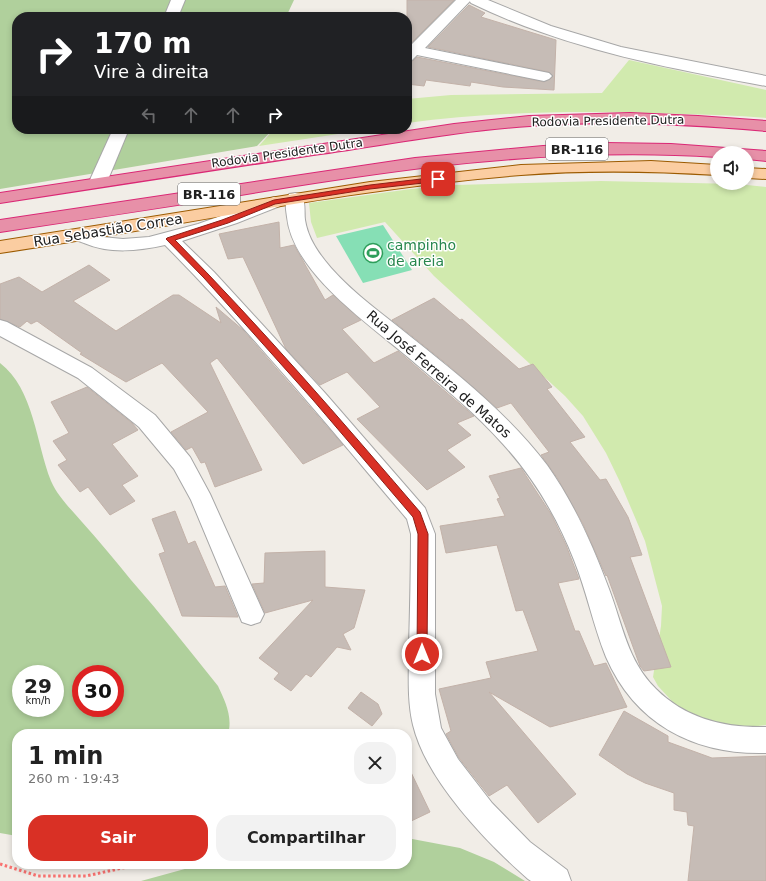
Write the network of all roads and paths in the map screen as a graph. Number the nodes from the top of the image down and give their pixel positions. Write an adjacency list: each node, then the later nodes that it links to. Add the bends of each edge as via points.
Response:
1 (178, 0): 4 (street)
2 (464, 0): 5 (street)
3 (476, 0): 8 (street, via 499,12 583,41 686,66)
4 (173, 12)
5 (412, 51)
6 (412, 53): 7 (street)
7 (544, 76)
8 (766, 81)
9 (766, 121): 11 (highway, via 667,114 560,114 502,118)
10 (766, 126): 14 (highway, Rodovia Presidente Dutra / BR-116, via 652,118 570,119 424,132)
11 (412, 131)
12 (119, 134): 21 (street)
13 (396, 134): 14 (highway)
14 (330, 148): 21 (highway, Rodovia Presidente Dutra / BR-116)
15 (710, 152): 24 (highway, Rodovia Presidente Dutra / BR-116, via 605,148 419,161)
16 (754, 155): 17 (highway)
17 (766, 156)
18 (710, 170): 23 (main road, Rua Sebastião Correa, via 651,166 521,170 370,187)
19 (754, 173): 20 (main road)
20 (766, 174)
21 (98, 182): 22 (highway, Rodovia Presidente Dutra / BR-116)
22 (0, 198)
23 (284, 200): 25 (main road, Rua Sebastião Correa); 26 (street); 30 (street, Rua José Ferreira de Matos, via 294,211 302,242 318,265 345,292 488,414 516,442 552,491 572,526 589,567 623,666 637,686 654,704 698,731 726,739)
24 (0, 226)
25 (80, 236): 26 (street, via 103,244 141,244); 27 (main road, Rua Sebastião Correa)
26 (170, 239): 35 (street, via 317,398 417,515 423,534 422,694 424,714 434,744 466,794 483,814 528,859)
27 (0, 247)
28 (0, 327): 29 (street, via 85,373 147,421 182,463 202,500)
29 (251, 614)
30 (766, 740)
31 (0, 864): 32 (path)
32 (12, 868)
33 (16, 869): 34 (path, via 38,876 86,876)
34 (118, 869)
35 (556, 881)

